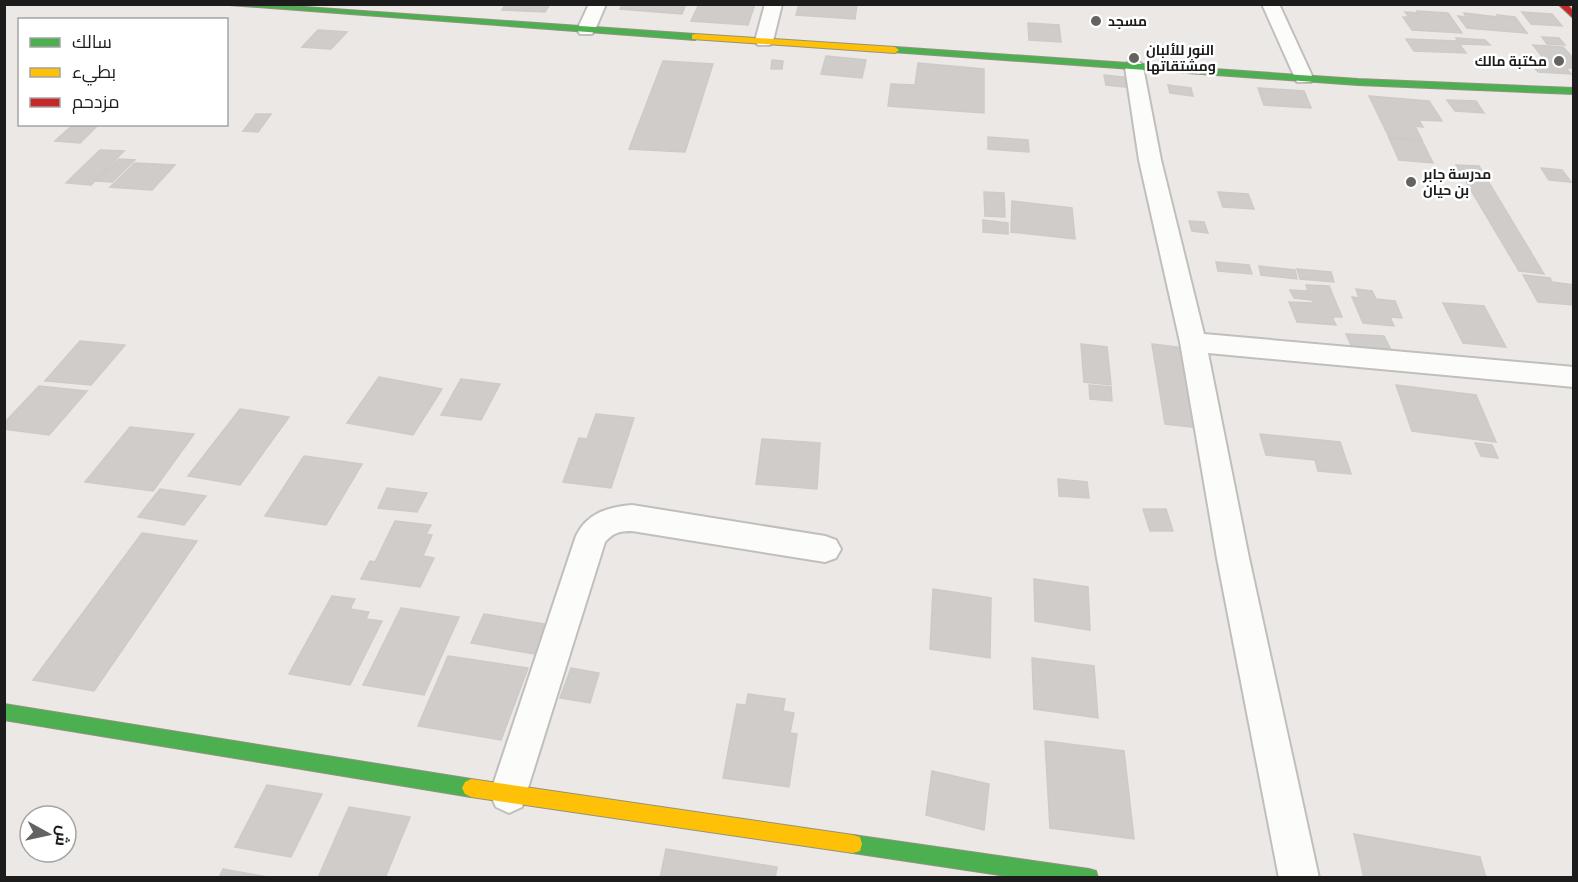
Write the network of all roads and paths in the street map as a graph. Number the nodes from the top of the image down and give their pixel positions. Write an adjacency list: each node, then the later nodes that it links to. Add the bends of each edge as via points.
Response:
1 (220, 4): 6 (main road)
2 (598, 4): 8 (street)
3 (774, 4): 9 (street)
4 (1270, 4): 11 (street)
5 (1562, 4): 7 (main road)
6 (296, 7): 8 (main road)
7 (1574, 17)
8 (586, 30): 9 (main road)
9 (764, 41): 10 (main road)
10 (1134, 67): 11 (main road); 15 (street, via 1150,160)
11 (1304, 78): 12 (main road)
12 (1459, 88): 13 (main road); 14 (main road)
13 (1574, 91)
14 (1574, 101)
15 (1193, 342): 16 (street); 21 (street)
16 (1574, 378)
17 (825, 549): 19 (street, via 632,518 602,523 591,537)
18 (4, 712): 19 (main road)
19 (508, 794): 20 (main road)
20 (1089, 878)
21 (1299, 878)

